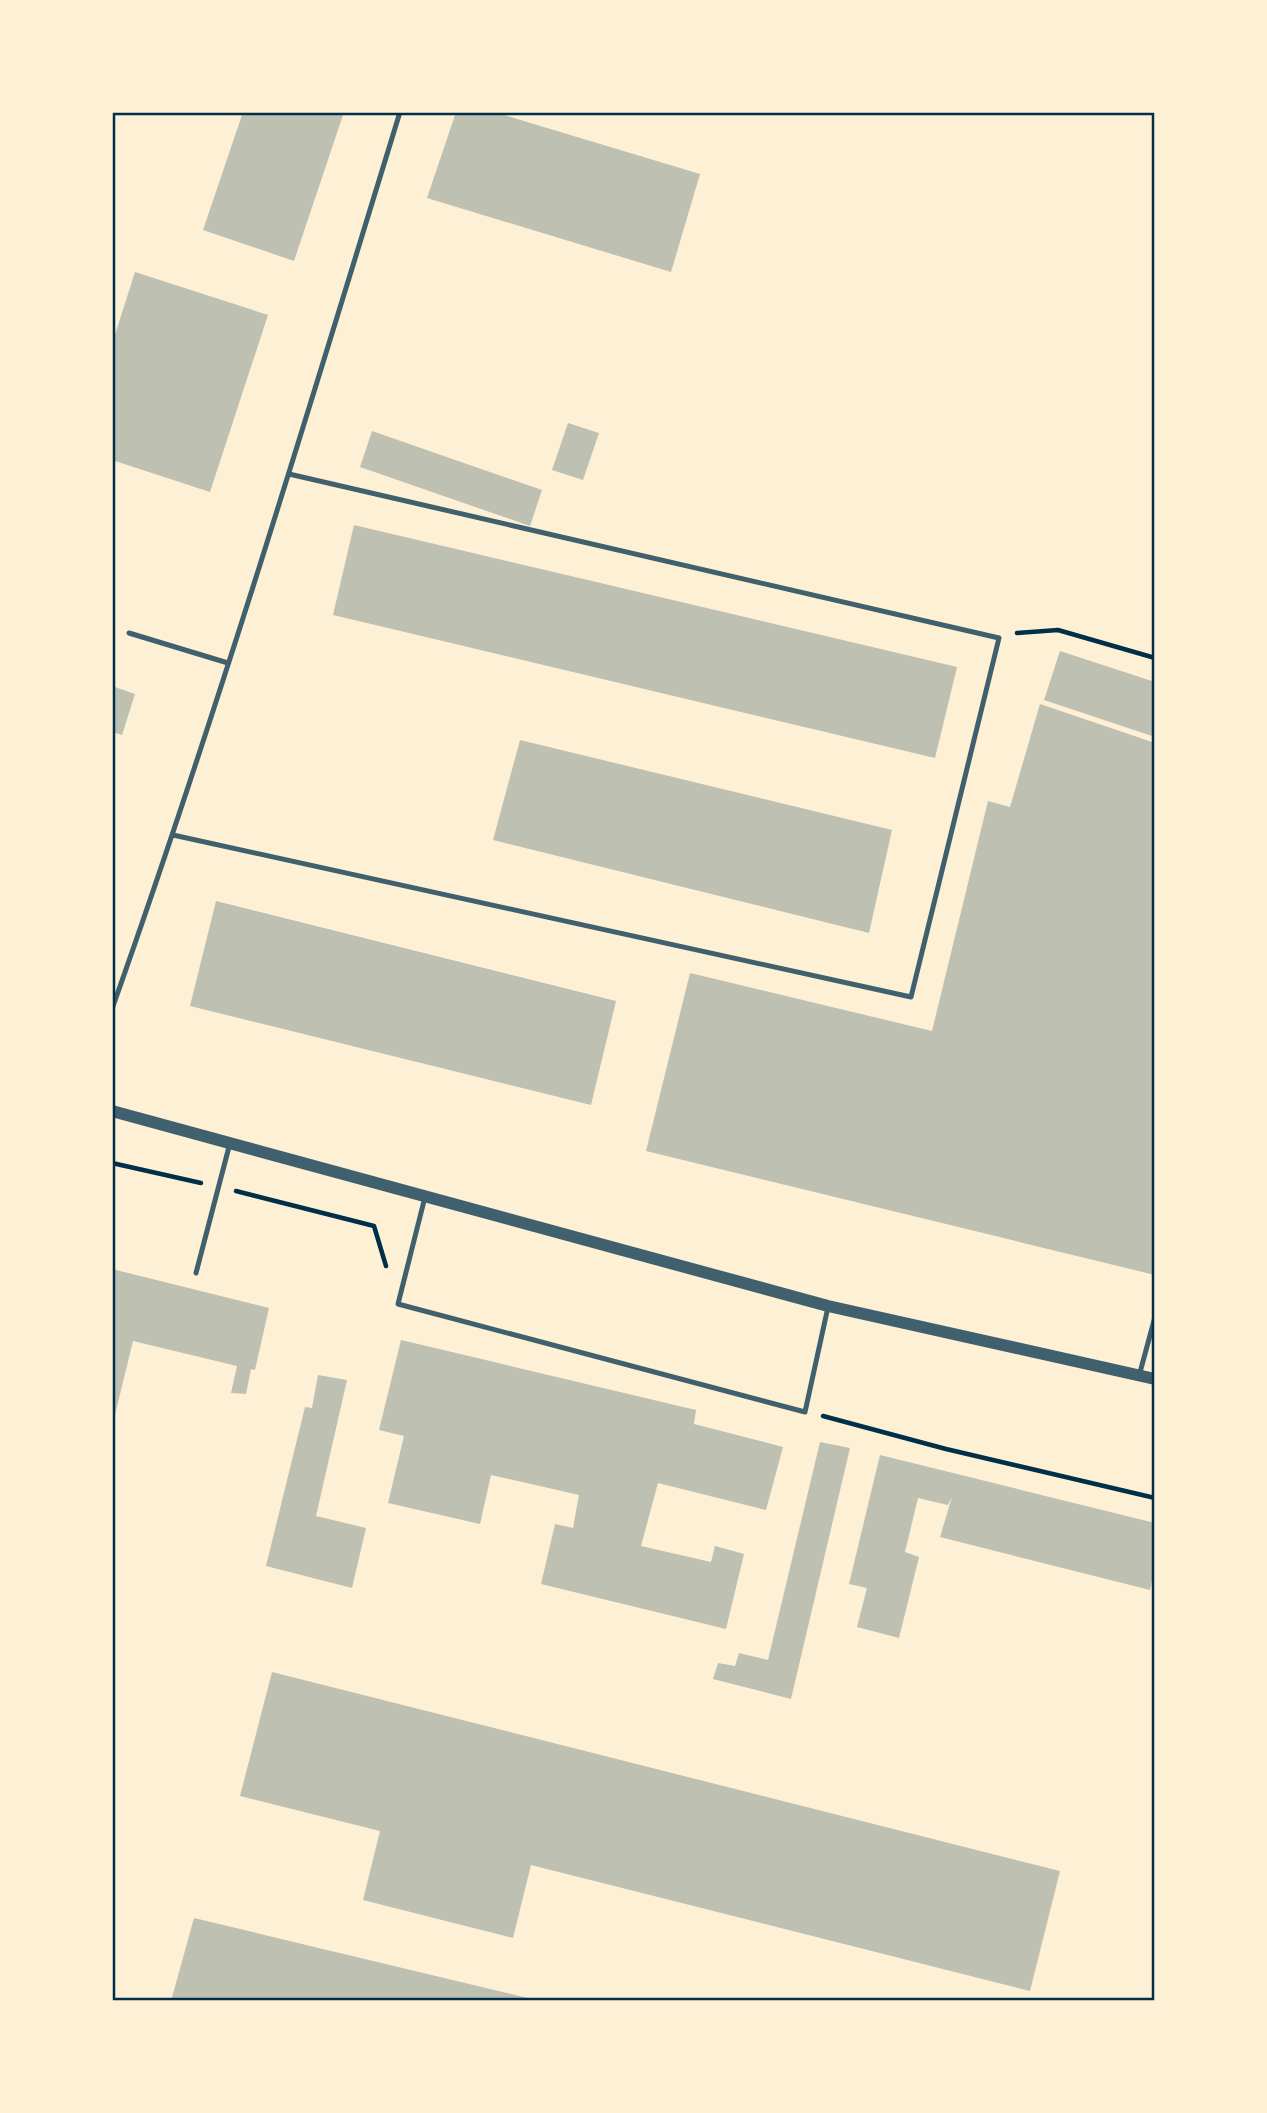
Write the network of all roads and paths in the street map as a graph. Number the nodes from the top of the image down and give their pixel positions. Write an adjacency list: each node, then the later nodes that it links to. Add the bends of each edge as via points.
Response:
1 (400, 112): 2 (lane)
2 (289, 474): 4 (lane); 6 (lane)
3 (129, 633): 6 (lane)
4 (999, 638): 5 (path, via 1024,631 1058,630); 7 (lane, via 911,997)
5 (1155, 658)
6 (228, 663): 7 (lane)
7 (173, 835): 8 (lane)
8 (112, 1009)
9 (112, 1111): 10 (street)
10 (230, 1143): 12 (lane); 13 (street)
11 (112, 1163): 12 (path)
12 (219, 1187): 14 (lane); 15 (path, via 374,1226)
13 (425, 1197): 15 (lane); 16 (street)
14 (196, 1272)
15 (398, 1304): 20 (lane)
16 (828, 1306): 18 (street); 20 (lane)
17 (1155, 1317): 18 (lane)
18 (1139, 1376): 19 (street)
19 (1155, 1379)
20 (805, 1412): 21 (path)
21 (1155, 1498)

